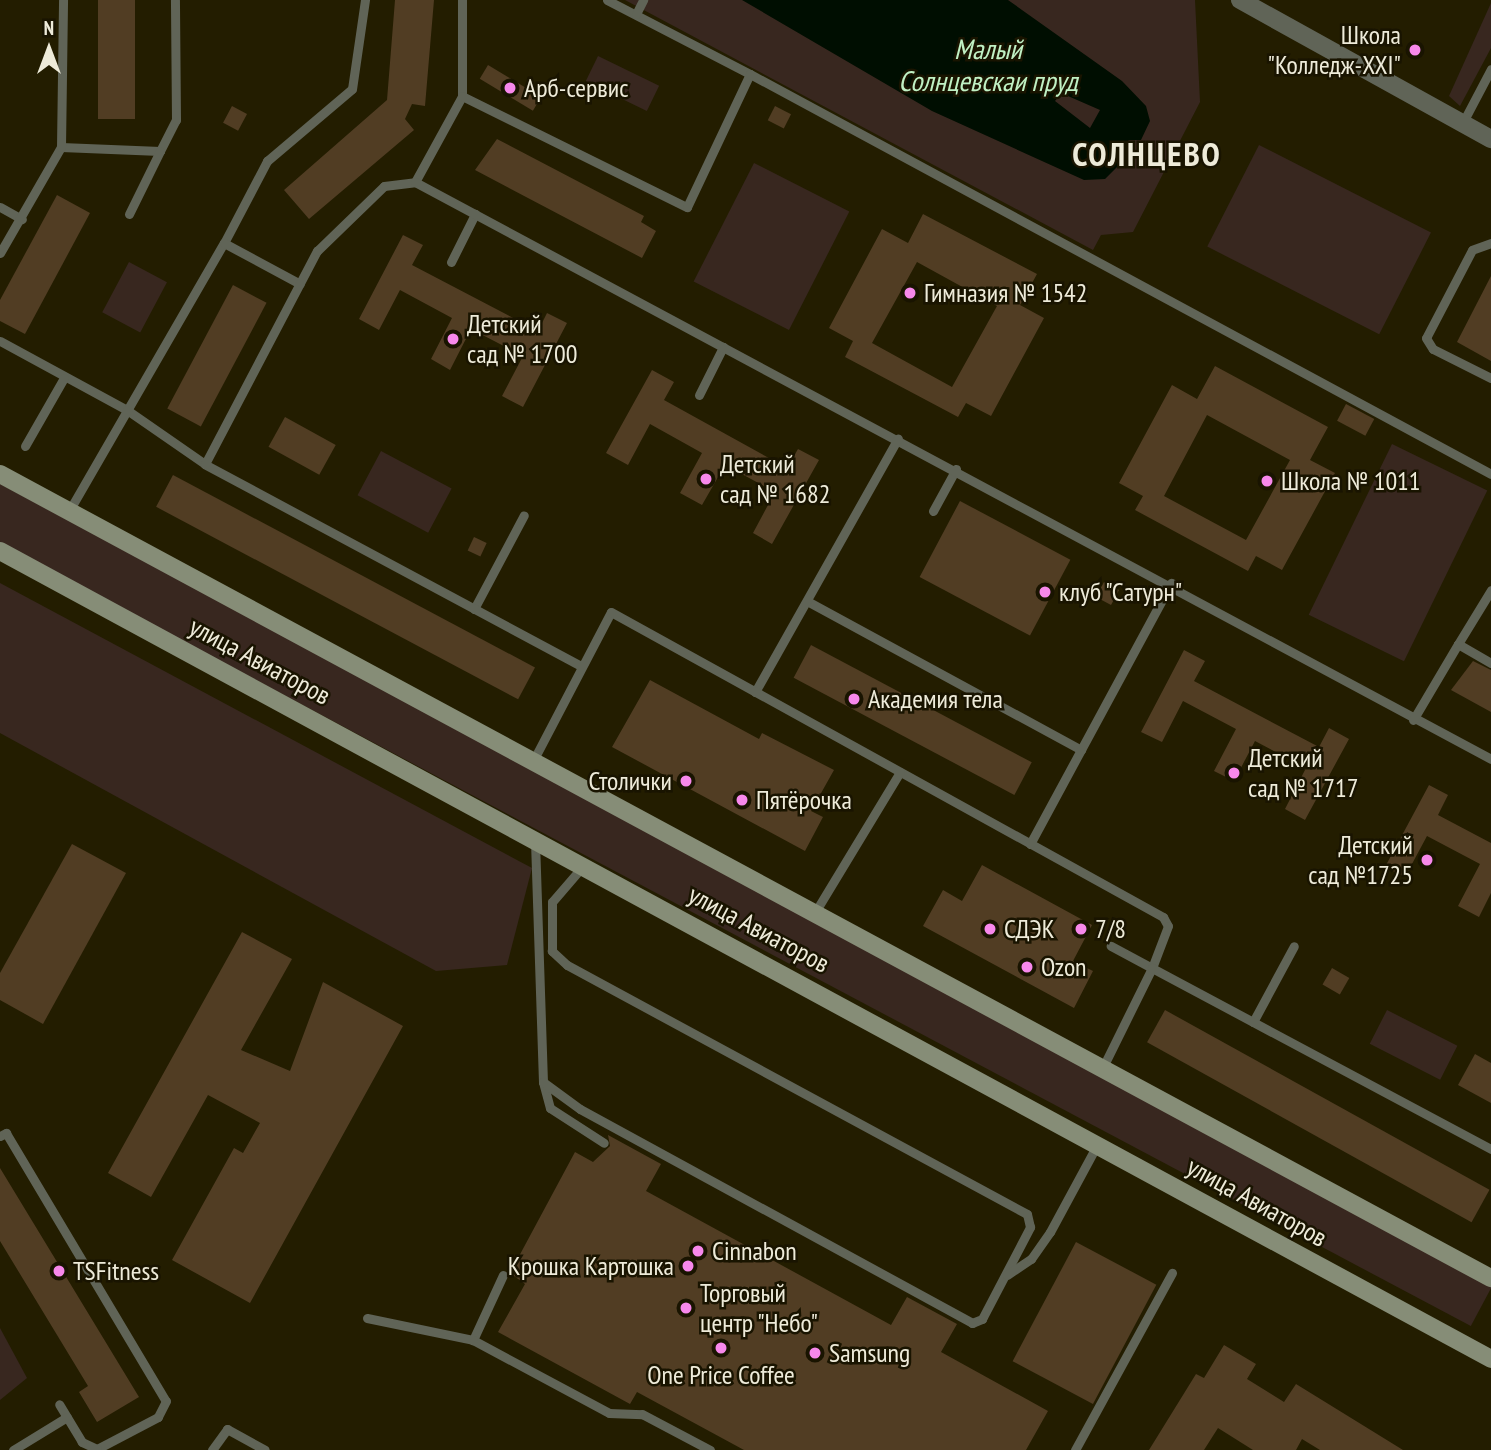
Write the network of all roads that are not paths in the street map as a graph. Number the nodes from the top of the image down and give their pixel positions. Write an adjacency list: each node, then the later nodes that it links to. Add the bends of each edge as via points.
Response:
1 (63, 0): 14 (lane)
2 (175, 0): 15 (lane, via 176,120)
3 (365, 0): 21 (lane, via 352,89 267,161)
4 (462, 0): 11 (lane)
5 (607, 0): 8 (lane)
6 (643, 0): 8 (lane)
7 (1240, 0): 12 (street)
8 (636, 14): 10 (lane)
9 (1491, 69): 12 (lane)
10 (750, 74): 11 (lane, via 687,206); 37 (lane)
11 (462, 96): 16 (lane)
12 (1462, 124): 13 (street)
13 (1491, 139)
14 (61, 147): 15 (lane); 20 (lane)
15 (160, 151): 18 (lane)
16 (415, 182): 19 (lane); 25 (lane, via 384,186 359,205 317,251)
17 (0, 207): 20 (lane)
18 (129, 214)
19 (475, 214): 24 (lane); 27 (lane)
20 (22, 219): 23 (lane)
21 (224, 243): 25 (lane); 31 (lane)
22 (1491, 243): 29 (lane, via 1472,250 1426,338 1433,349)
23 (0, 253)
24 (451, 262)
25 (300, 284): 34 (lane)
26 (0, 341): 28 (lane)
27 (723, 347): 30 (lane); 32 (lane)
28 (64, 378): 31 (lane); 33 (lane)
29 (1491, 378)
30 (699, 395)
31 (127, 410): 34 (lane); 38 (lane)
32 (898, 438): 35 (lane); 44 (lane)
33 (25, 446)
34 (205, 464): 45 (lane)
35 (956, 469): 39 (lane); 42 (lane)
36 (0, 474): 38 (street, улица Авиаторов)
37 (1491, 474)
38 (69, 511): 53 (street, улица Авиаторов)
39 (933, 511)
40 (524, 515): 45 (lane)
41 (0, 551): 55 (street, улица Авиаторов)
42 (1171, 583): 50 (lane); 51 (lane)
43 (1491, 590): 46 (lane)
44 (807, 601): 49 (lane); 51 (lane)
45 (474, 609): 48 (lane)
46 (1458, 644): 47 (lane); 50 (lane)
47 (1491, 663)
48 (581, 666): 49 (lane, via 611,612); 53 (lane)
49 (755, 692): 54 (lane)
50 (1413, 720): 52 (lane)
51 (1081, 750): 56 (lane)
52 (1491, 759)
53 (533, 761): 58 (street, улица Авиаторов)
54 (900, 772): 56 (lane); 58 (lane)
55 (534, 839): 57 (street, улица Авиаторов); 64 (lane)
56 (1030, 844): 61 (lane, via 1163,917 1168,936)
57 (583, 866): 68 (street, улица Авиаторов); 72 (lane, via 552,902 552,951 577,970 1027,1214 1030,1227)
58 (814, 914): 63 (street, улица Авиаторов)
59 (1111, 946): 61 (lane)
60 (1294, 946): 62 (lane)
61 (1152, 968): 62 (lane); 63 (lane)
62 (1253, 1022): 69 (lane)
63 (1102, 1069): 73 (street, улица Авиаторов)
64 (543, 1082): 67 (lane, via 550,1108); 72 (lane, via 580,1109 972,1323 982,1319)
65 (0, 1122): 66 (lane)
66 (3, 1135): 78 (lane, via 166,1401 158,1416 106,1448 86,1445)
67 (604, 1143)
68 (1097, 1145): 72 (lane, via 1050,1233 1031,1259); 76 (street, улица Авиаторов)
69 (1491, 1149)
70 (1172, 1273): 83 (lane)
71 (503, 1275): 75 (lane)
72 (1005, 1276)
73 (1491, 1278)
74 (367, 1318): 75 (lane)
75 (473, 1340): 82 (lane, via 609,1413 642,1415)
76 (1491, 1359)
77 (59, 1404): 78 (lane)
78 (67, 1417): 79 (lane)
79 (13, 1450)
80 (212, 1450): 81 (lane, via 227,1429)
81 (265, 1450)
82 (710, 1450)
83 (1075, 1450)

